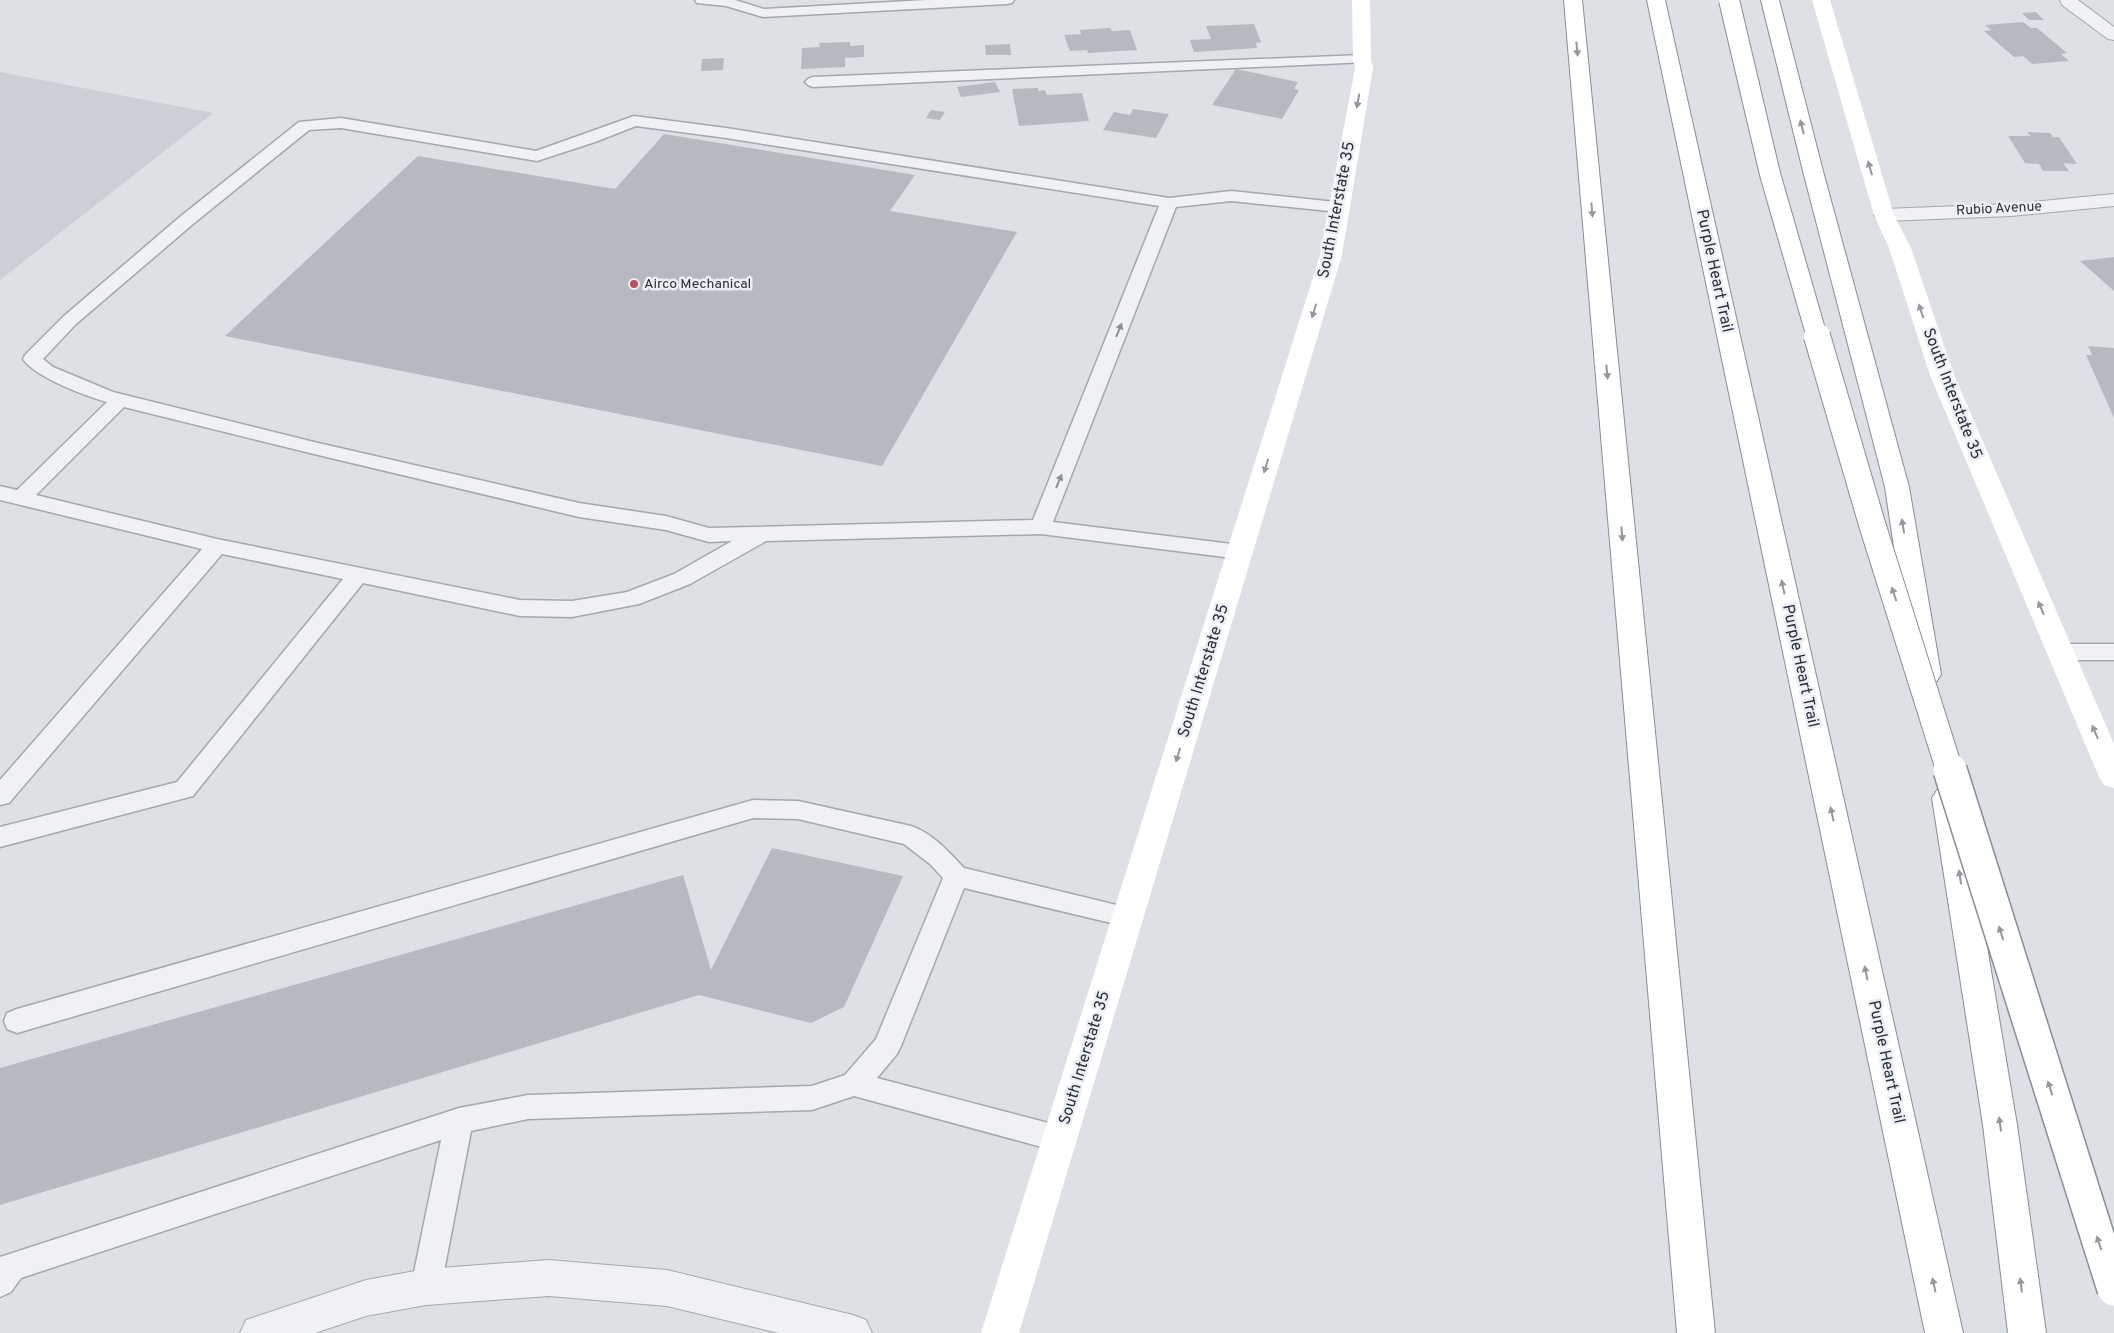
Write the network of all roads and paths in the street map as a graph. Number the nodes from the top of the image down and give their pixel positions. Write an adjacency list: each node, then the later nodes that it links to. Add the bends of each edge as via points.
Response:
1 (702, 0): 2 (lane, via 727,2 763,13)
2 (1007, 0)
3 (1361, 0): 11 (main road, South Interstate 35)
4 (1573, 0): 42 (main road, one-way to 42)
5 (1656, 0): 43 (main road, Purple Heart Trail, one-way to 5)
6 (1729, 0): 38 (main road, one-way to 6, bridge, via 1872,524 1770,174)
7 (1770, 0): 44 (main road, one-way to 7, via 2000,1126 1897,487)
8 (1821, 0): 16 (main road, South Interstate 35, one-way to 8)
9 (2068, 1): 10 (street)
10 (2114, 35)
11 (1362, 59): 12 (lane); 15 (main road, South Interstate 35, one-way to 15, via 1364,68)
12 (814, 82)
13 (2114, 200): 16 (street, Rubio Avenue, via 2011,210)
14 (1169, 204): 15 (lane, via 1231,196); 17 (lane, via 634,121 537,156 341,123 305,124 70,320 32,359 46,372); 20 (lane, one-way to 14)
15 (1339, 207): 23 (main road, South Interstate 35, one-way to 23, via 1331,255)
16 (1884, 215): 25 (main road, South Interstate 35, one-way to 16, via 1942,375 1900,248)
17 (121, 399): 19 (lane); 21 (lane, via 579,510 666,523 709,535)
18 (0, 494): 19 (lane)
19 (20, 498): 22 (lane)
20 (1040, 527): 21 (lane); 23 (lane)
21 (762, 534): 24 (lane, via 682,578 631,599 572,609 520,608)
22 (217, 546): 24 (lane); 28 (lane)
23 (1240, 552): 31 (main road, South Interstate 35, one-way to 31)
24 (358, 575): 29 (lane, via 186,789)
25 (2060, 652): 26 (lane); 27 (main road, South Interstate 35, one-way to 25)
26 (2114, 652)
27 (2114, 777)
28 (0, 796)
29 (0, 837)
30 (956, 876): 31 (lane); 32 (lane, via 939,857 911,836 798,810 753,809); 33 (lane, via 887,1046)
31 (1128, 917): 35 (main road, South Interstate 35)
32 (17, 1021)
33 (854, 1084): 34 (lane, via 812,1098 528,1107); 35 (lane)
34 (459, 1121): 36 (lane, via 11,1268); 37 (lane)
35 (1060, 1139): 41 (main road, South Interstate 35)
36 (0, 1282)
37 (426, 1287): 39 (street, via 366,1298); 40 (street, via 549,1278 667,1288)
38 (2114, 1289)
39 (260, 1333)
40 (853, 1333)
41 (1000, 1333)
42 (1696, 1333)
43 (1944, 1333)
44 (2027, 1333)

